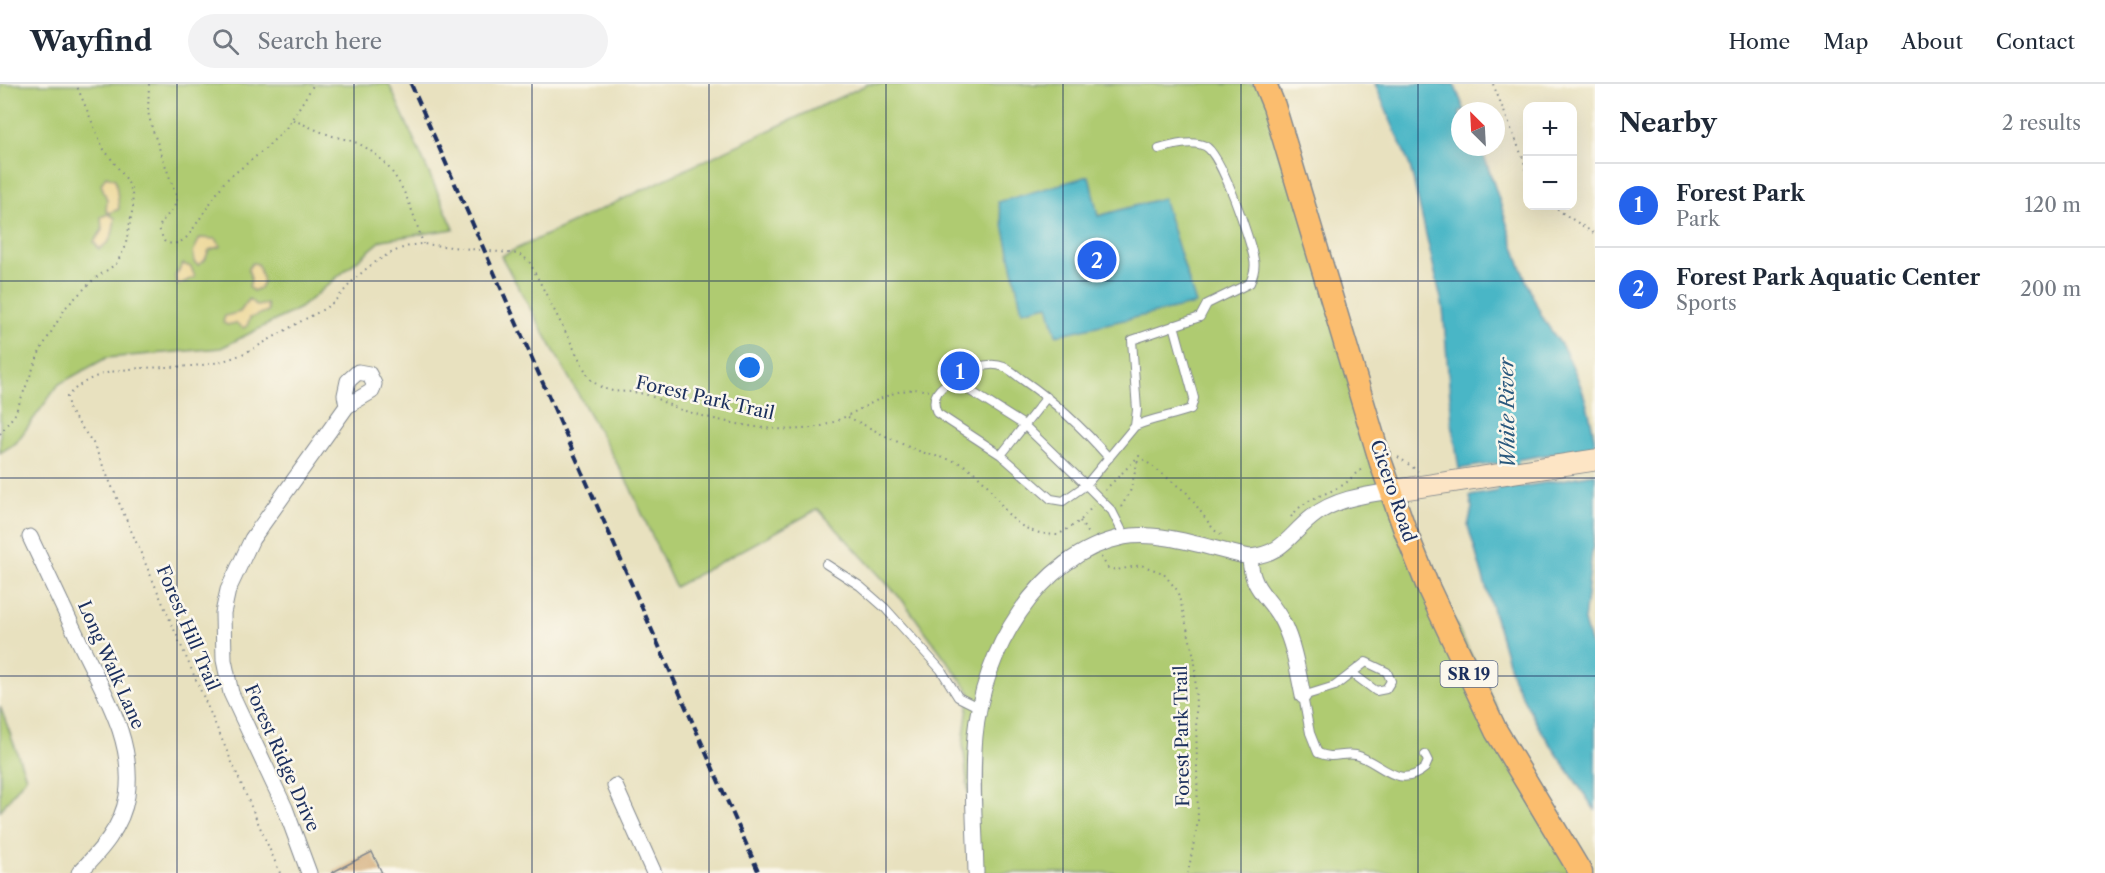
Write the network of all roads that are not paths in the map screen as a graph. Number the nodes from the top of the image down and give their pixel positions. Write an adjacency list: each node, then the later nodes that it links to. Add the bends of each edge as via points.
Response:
1 (1265, 84): 13 (main road, Cicero Road / SR 19)
2 (1159, 149): 3 (lane, via 1179,144 1205,146 1213,153 1224,171 1255,262 1250,283 1212,301 1200,316)
3 (1174, 325): 8 (lane, via 1132,340); 8 (lane, via 1194,398 1191,409 1151,418)
4 (953, 380): 5 (lane, via 987,365 1004,366); 7 (lane); 9 (lane, via 936,393 933,406 937,413)
5 (1047, 397): 7 (lane); 10 (lane)
6 (347, 406): 24 (street, Forest Ridge Drive, via 243,556 228,590 221,634 231,693 285,808)
7 (1024, 425): 9 (lane); 12 (lane)
8 (1135, 426): 10 (lane)
9 (1001, 455): 12 (lane, via 1051,499 1063,501)
10 (1108, 458): 12 (lane)
11 (1595, 460): 13 (main road, via 1429,479)
12 (1086, 485): 15 (lane, via 1112,511)
13 (1391, 491): 16 (street, via 1336,503 1311,517 1277,550); 27 (main road, Cicero Road / SR 19, via 1428,587 1496,731)
14 (30, 537): 23 (street, Long Walk Lane, via 117,720 127,754 127,797 122,815 101,851)
15 (1125, 537): 16 (street, via 1171,540); 20 (street, via 1074,559 1051,577 1016,619 995,658)
16 (1250, 557): 19 (street, via 1255,585 1287,631)
17 (826, 564): 20 (lane, via 885,608 926,652 958,698)
18 (1352, 673): 18 (lane, via 1370,662 1387,672 1391,681 1386,689 1376,690); 19 (lane, via 1335,686)
19 (1303, 696): 21 (lane, via 1318,753 1332,758 1352,754 1384,772 1405,777 1425,768)
20 (980, 708): 26 (street, via 975,737)
21 (1425, 755)
22 (615, 786): 25 (street)
23 (79, 873)
24 (309, 873)
25 (654, 873)
26 (976, 873)
27 (1581, 873)

